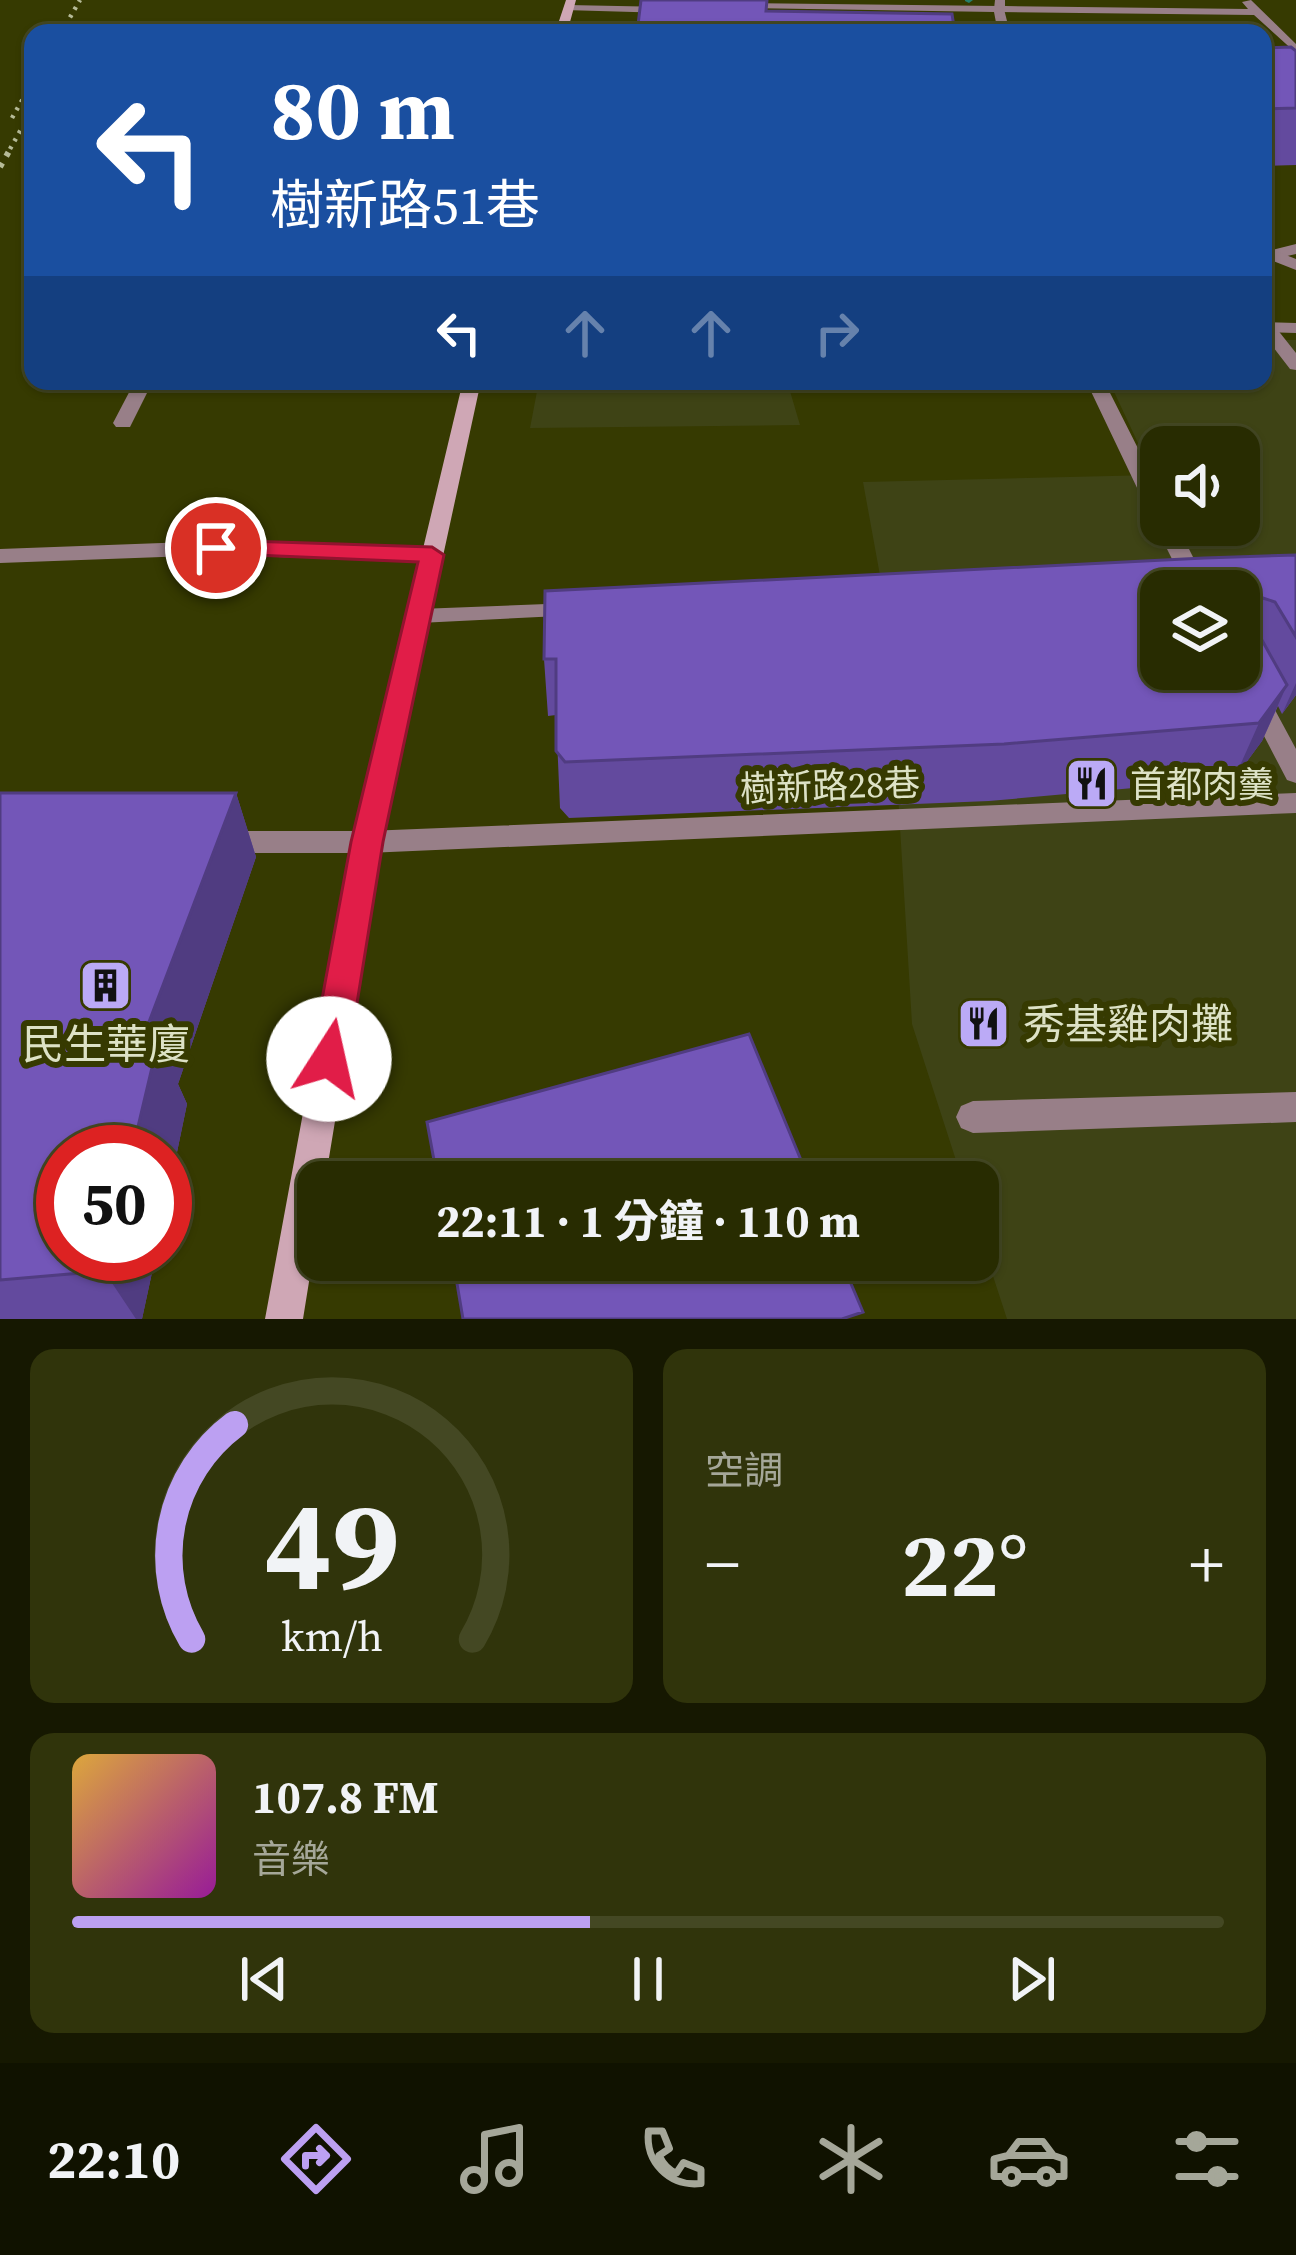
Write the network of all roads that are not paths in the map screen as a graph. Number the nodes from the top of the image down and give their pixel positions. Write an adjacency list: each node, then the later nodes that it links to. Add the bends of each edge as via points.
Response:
1 (1245, 0): 8 (street)
2 (755, 2): 4 (street); 6 (street)
3 (570, 4): 7 (street)
4 (999, 4): 5 (street)
5 (1118, 5): 8 (street); 9 (street)
6 (715, 6)
7 (673, 10)
8 (1258, 12): 10 (street)
9 (1131, 22)
10 (1270, 24)
11 (1272, 26): 12 (street)
12 (1296, 50)
13 (1272, 335): 14 (street)
14 (1296, 364)
15 (139, 390): 18 (street)
16 (470, 390): 20 (main road)
17 (1100, 390): 19 (street)
18 (123, 423)
19 (1140, 472)
20 (432, 555): 21 (street, via 216,548); 23 (main road)
21 (0, 556)
22 (607, 608): 23 (street)
23 (419, 616): 28 (main road)
24 (1251, 690): 25 (street)
25 (1296, 773)
26 (1296, 803): 28 (street, 樹新路28巷)
27 (188, 842): 28 (street, 樹新路28巷)
28 (367, 842): 31 (main road)
29 (1296, 1107): 30 (street)
30 (973, 1117)
31 (284, 1319)

